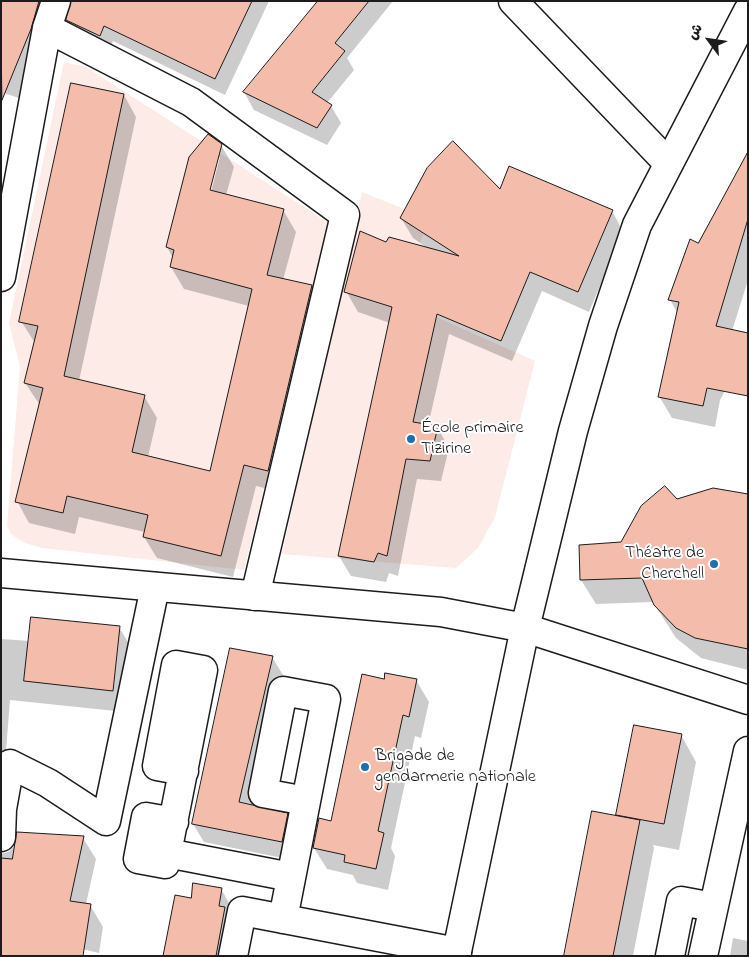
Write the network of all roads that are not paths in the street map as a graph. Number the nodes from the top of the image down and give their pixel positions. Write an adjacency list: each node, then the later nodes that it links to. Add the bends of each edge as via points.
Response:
1 (56, 1): 4 (street)
2 (513, 1): 5 (street)
3 (748, 11): 5 (street)
4 (47, 28): 6 (street); 9 (street, via 191,102 344,215)
5 (668, 163): 10 (street, via 637,225 603,326 573,431)
6 (1, 277)
7 (1, 573): 8 (street)
8 (155, 587): 9 (street); 15 (street, via 106,821 48,783 10,764)
9 (255, 596): 10 (street, via 441,612)
10 (525, 628): 11 (street); 19 (street)
11 (748, 700)
12 (748, 751): 17 (street)
13 (184, 771): 16 (street, via 174,822 146,817 138,859 166,864 167,853)
14 (306, 801): 16 (street)
15 (1, 837)
16 (291, 877): 18 (street)
17 (713, 907): 22 (street, via 682,901); 23 (street)
18 (270, 917): 19 (street); 20 (street, via 242,911); 21 (street)
19 (456, 954)
20 (233, 956)
21 (250, 956)
22 (670, 956)
23 (703, 956)

